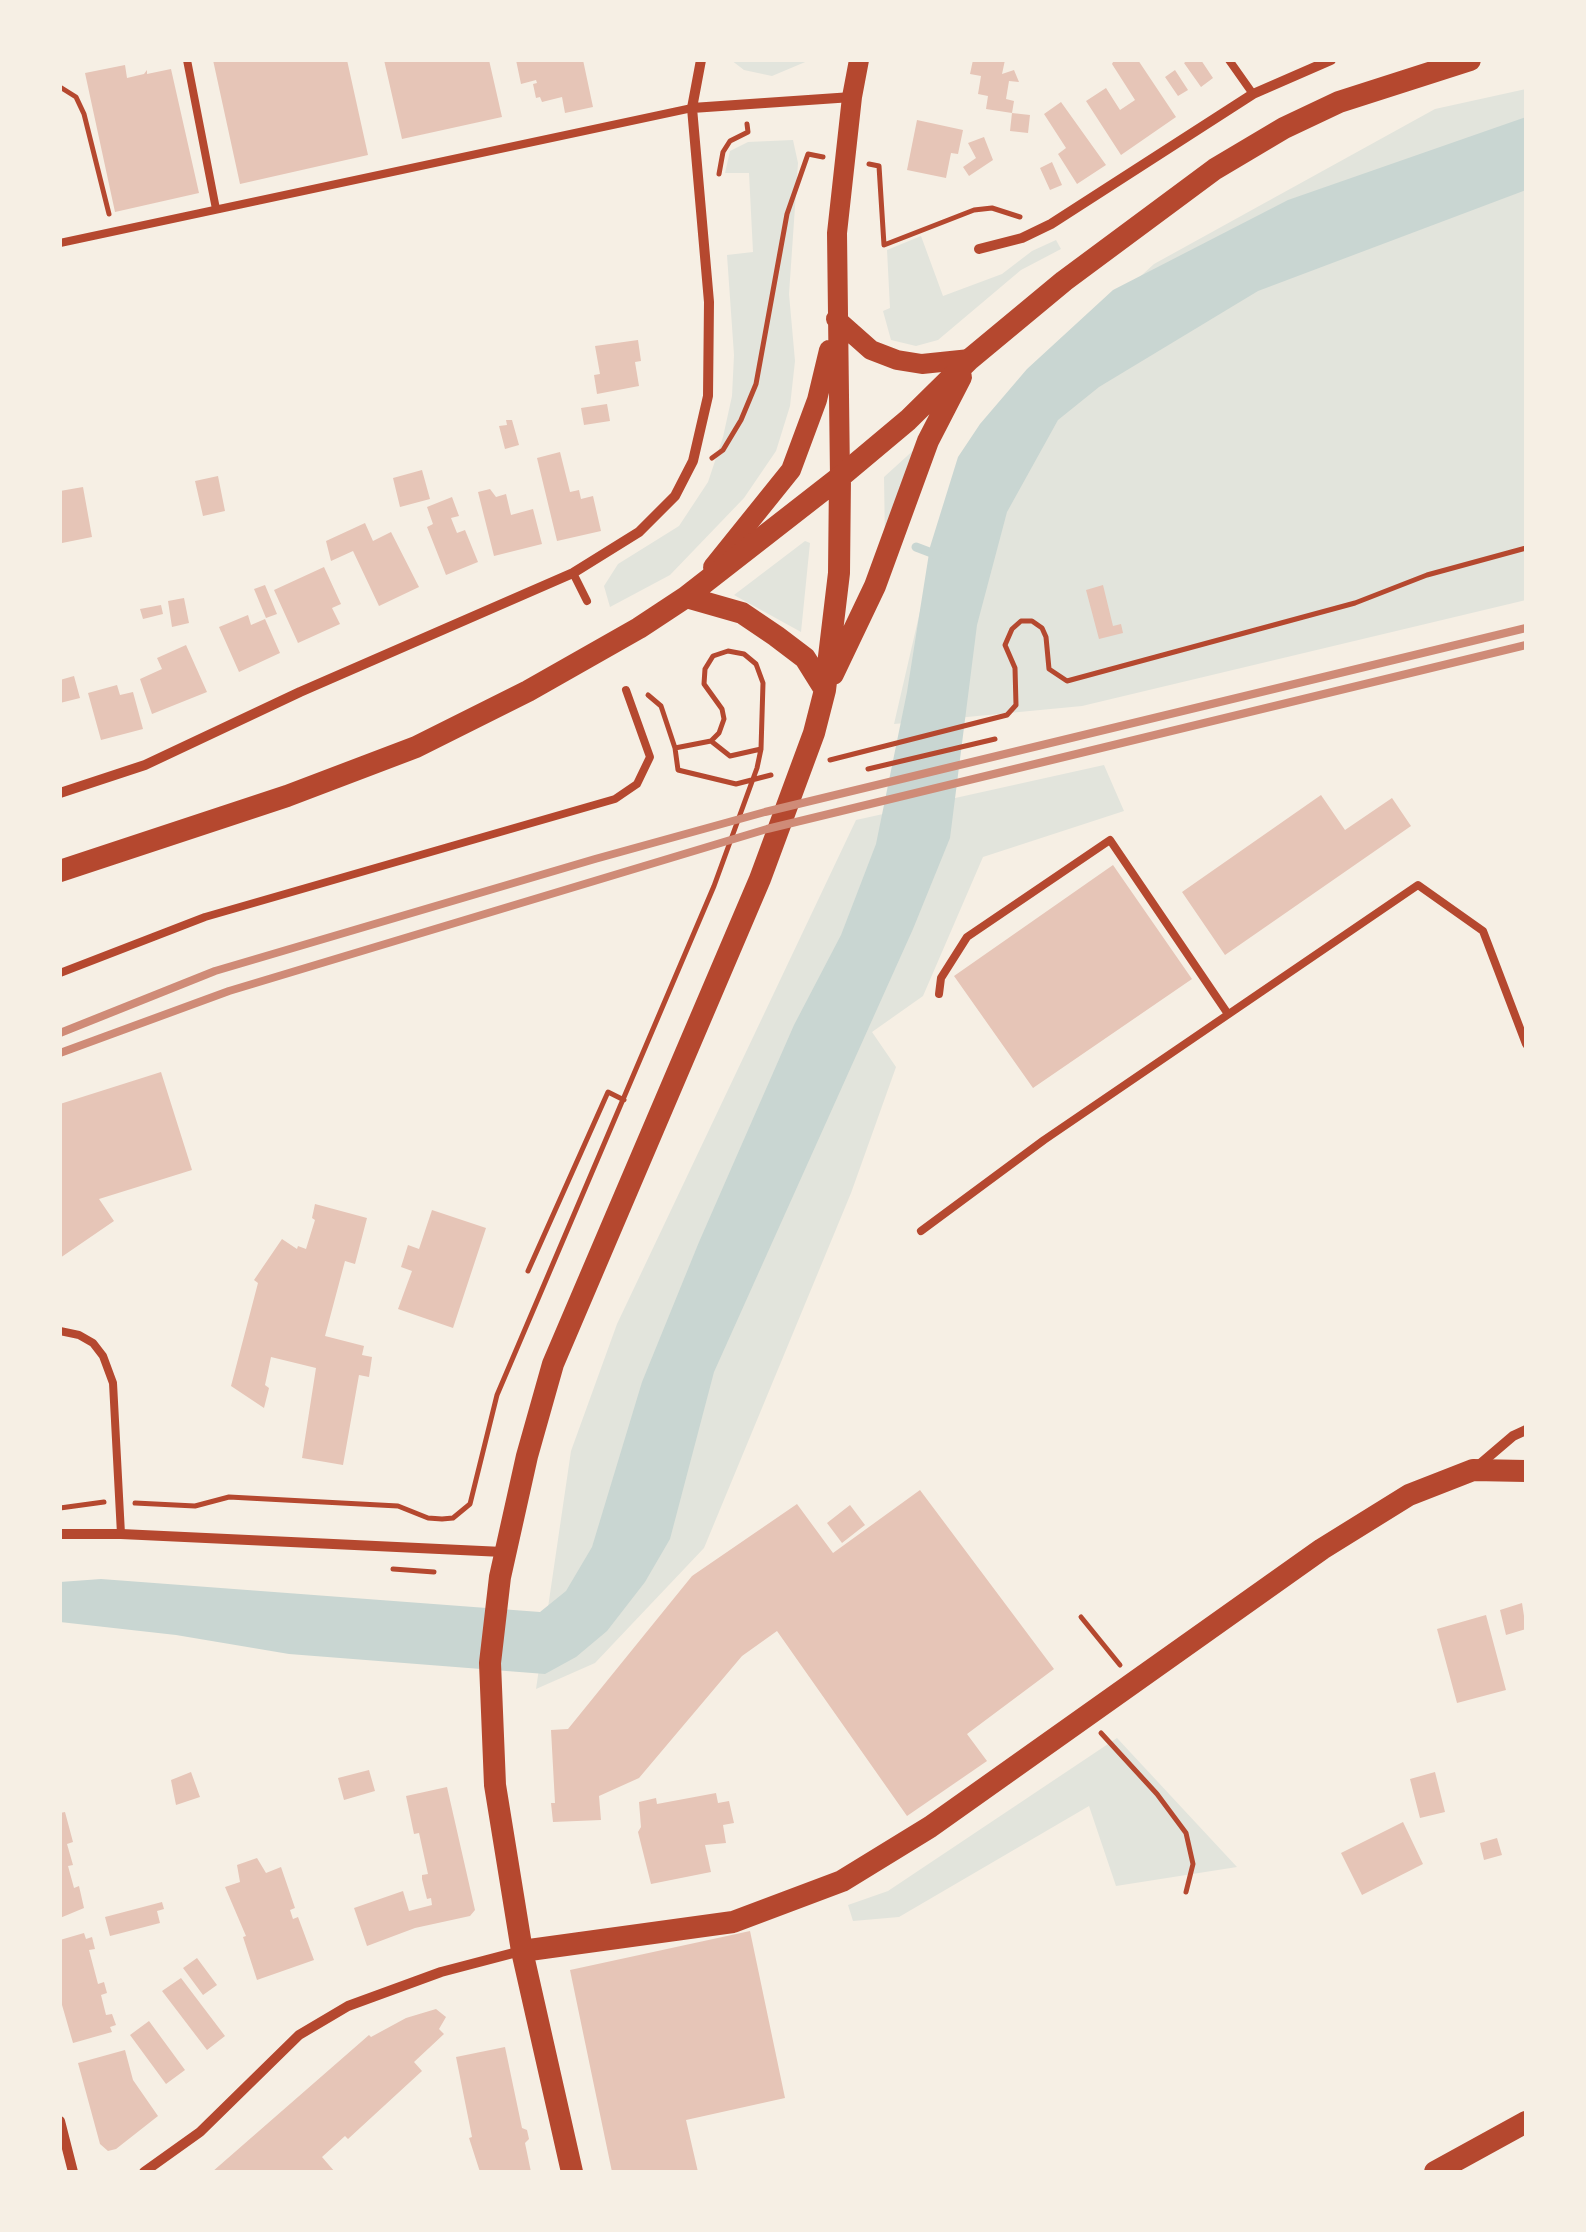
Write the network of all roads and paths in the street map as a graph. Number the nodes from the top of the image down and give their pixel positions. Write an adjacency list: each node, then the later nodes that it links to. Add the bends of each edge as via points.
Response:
1 (187, 60): 12 (lane)
2 (701, 60): 10 (street)
3 (859, 60): 9 (main road)
4 (1229, 60): 8 (lane)
5 (1331, 60): 8 (street)
6 (1470, 60): 18 (main road, via 1339,102 1215,169)
7 (60, 87): 14 (path, via 76,97 84,114)
8 (1253, 94): 13 (street)
9 (852, 97): 10 (street); 11 (main road)
10 (692, 108): 12 (lane); 22 (street, via 709,302 703,424 675,496 640,532)
11 (844, 160): 13 (path, via 879,166 884,244 974,210 1044,216); 17 (main road); 19 (path, via 808,154 787,214 756,384 741,420)
12 (216, 210): 14 (lane)
13 (1051, 224): 16 (street)
14 (113, 232): 15 (lane)
15 (60, 243)
16 (979, 250)
17 (836, 318): 18 (main road, via 871,350 897,360); 20 (main road); 23 (main road, via 817,400 791,470)
18 (970, 359): 20 (main road); 27 (main road, via 928,441 876,586)
19 (711, 459)
20 (840, 477): 23 (main road); 27 (main road, via 839,573)
21 (1526, 548): 31 (path, via 1355,603 1068,681 1050,669 1042,628 1021,621 1006,646 1015,668 1016,704 1007,715)
22 (573, 573): 24 (lane); 35 (street, via 145,765)
23 (686, 597): 27 (main road, via 742,613 805,658); 36 (main road, via 528,691 416,747)
24 (587, 601)
25 (637, 685): 30 (path, via 661,706)
26 (626, 690): 37 (lane, via 650,757 637,784 616,799 205,918)
27 (825, 690): 52 (main road, via 760,879 553,1364)
28 (995, 739): 33 (path)
29 (712, 741): 30 (path); 32 (path, via 730,756); 32 (path, via 724,719 704,684 705,669 728,651 756,664 763,683)
30 (676, 748): 34 (path, via 678,770)
31 (872, 748)
32 (761, 749): 41 (path, via 714,886)
33 (868, 769)
34 (736, 784)
35 (60, 792)
36 (60, 871)
37 (60, 973)
38 (938, 994): 39 (lane, via 968,938 1110,840)
39 (1228, 1014): 40 (lane, via 1418,886 1483,931); 42 (lane)
40 (1526, 1044)
41 (624, 1100): 43 (path, via 608,1092); 48 (path, via 504,1379 470,1504 462,1512 442,1519 398,1506 229,1497 196,1506)
42 (921, 1231)
43 (528, 1271)
44 (60, 1331): 48 (lane, via 93,1343 113,1383)
45 (1526, 1430): 46 (street)
46 (1474, 1470): 47 (main road); 54 (main road, via 1410,1494 1322,1549)
47 (1526, 1471)
48 (119, 1502): 49 (path); 51 (lane)
49 (60, 1508)
50 (60, 1534): 51 (street)
51 (121, 1534): 52 (street)
52 (504, 1552): 57 (main road, via 490,1724)
53 (1081, 1617): 54 (path)
54 (1135, 1684): 55 (main road)
55 (1086, 1719): 56 (path, via 1186,1833 1193,1864); 57 (main road, via 842,1880 733,1922)
56 (1186, 1892)
57 (522, 1951): 61 (street, via 348,2006 298,2036 200,2132); 62 (main road)
58 (60, 2120): 60 (street)
59 (1526, 2122): 63 (main road)
60 (73, 2172)
61 (144, 2172)
62 (572, 2172)
63 (1435, 2172)

